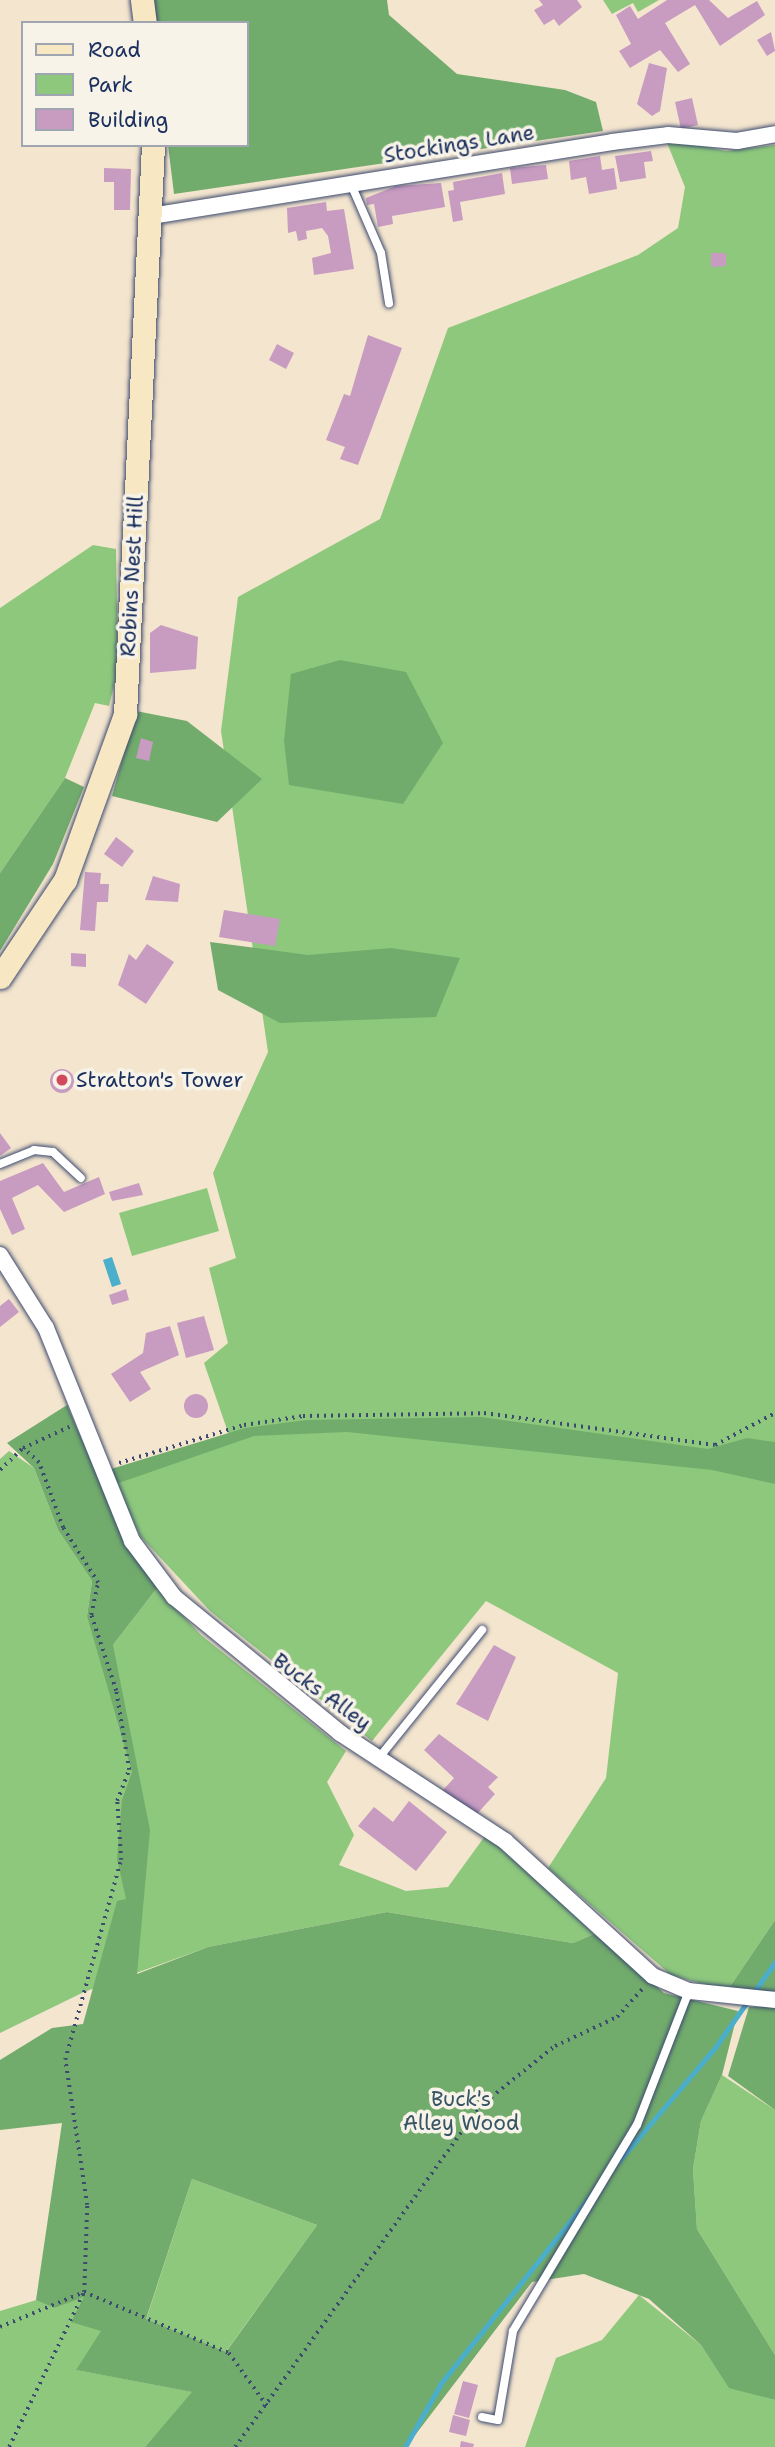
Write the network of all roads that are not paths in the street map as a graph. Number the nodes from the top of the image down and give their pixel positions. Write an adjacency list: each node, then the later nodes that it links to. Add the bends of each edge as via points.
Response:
1 (142, 0): 2 (street)
2 (145, 21)
3 (775, 134): 5 (street, Stockings Lane, via 737,141 668,135)
4 (153, 147): 6 (street, Robins Nest Hill)
5 (349, 182): 6 (street, Stockings Lane); 7 (lane, via 381,253)
6 (151, 216): 8 (street, Robins Nest Hill, via 125,714 65,880)
7 (389, 303)
8 (0, 977)
9 (0, 1164): 10 (lane, via 34,1150 53,1152)
10 (81, 1178)
11 (0, 1255): 13 (street, Bucks Alley, via 46,1328 80,1422 132,1541 174,1597 255,1669)
12 (482, 1630): 13 (lane)
13 (379, 1759): 14 (street, Bucks Alley, via 505,1841 653,1976)
14 (689, 1991): 15 (street, Bucks Alley); 16 (lane, via 637,2125 513,2331 498,2420)
15 (775, 2000)
16 (482, 2417)

